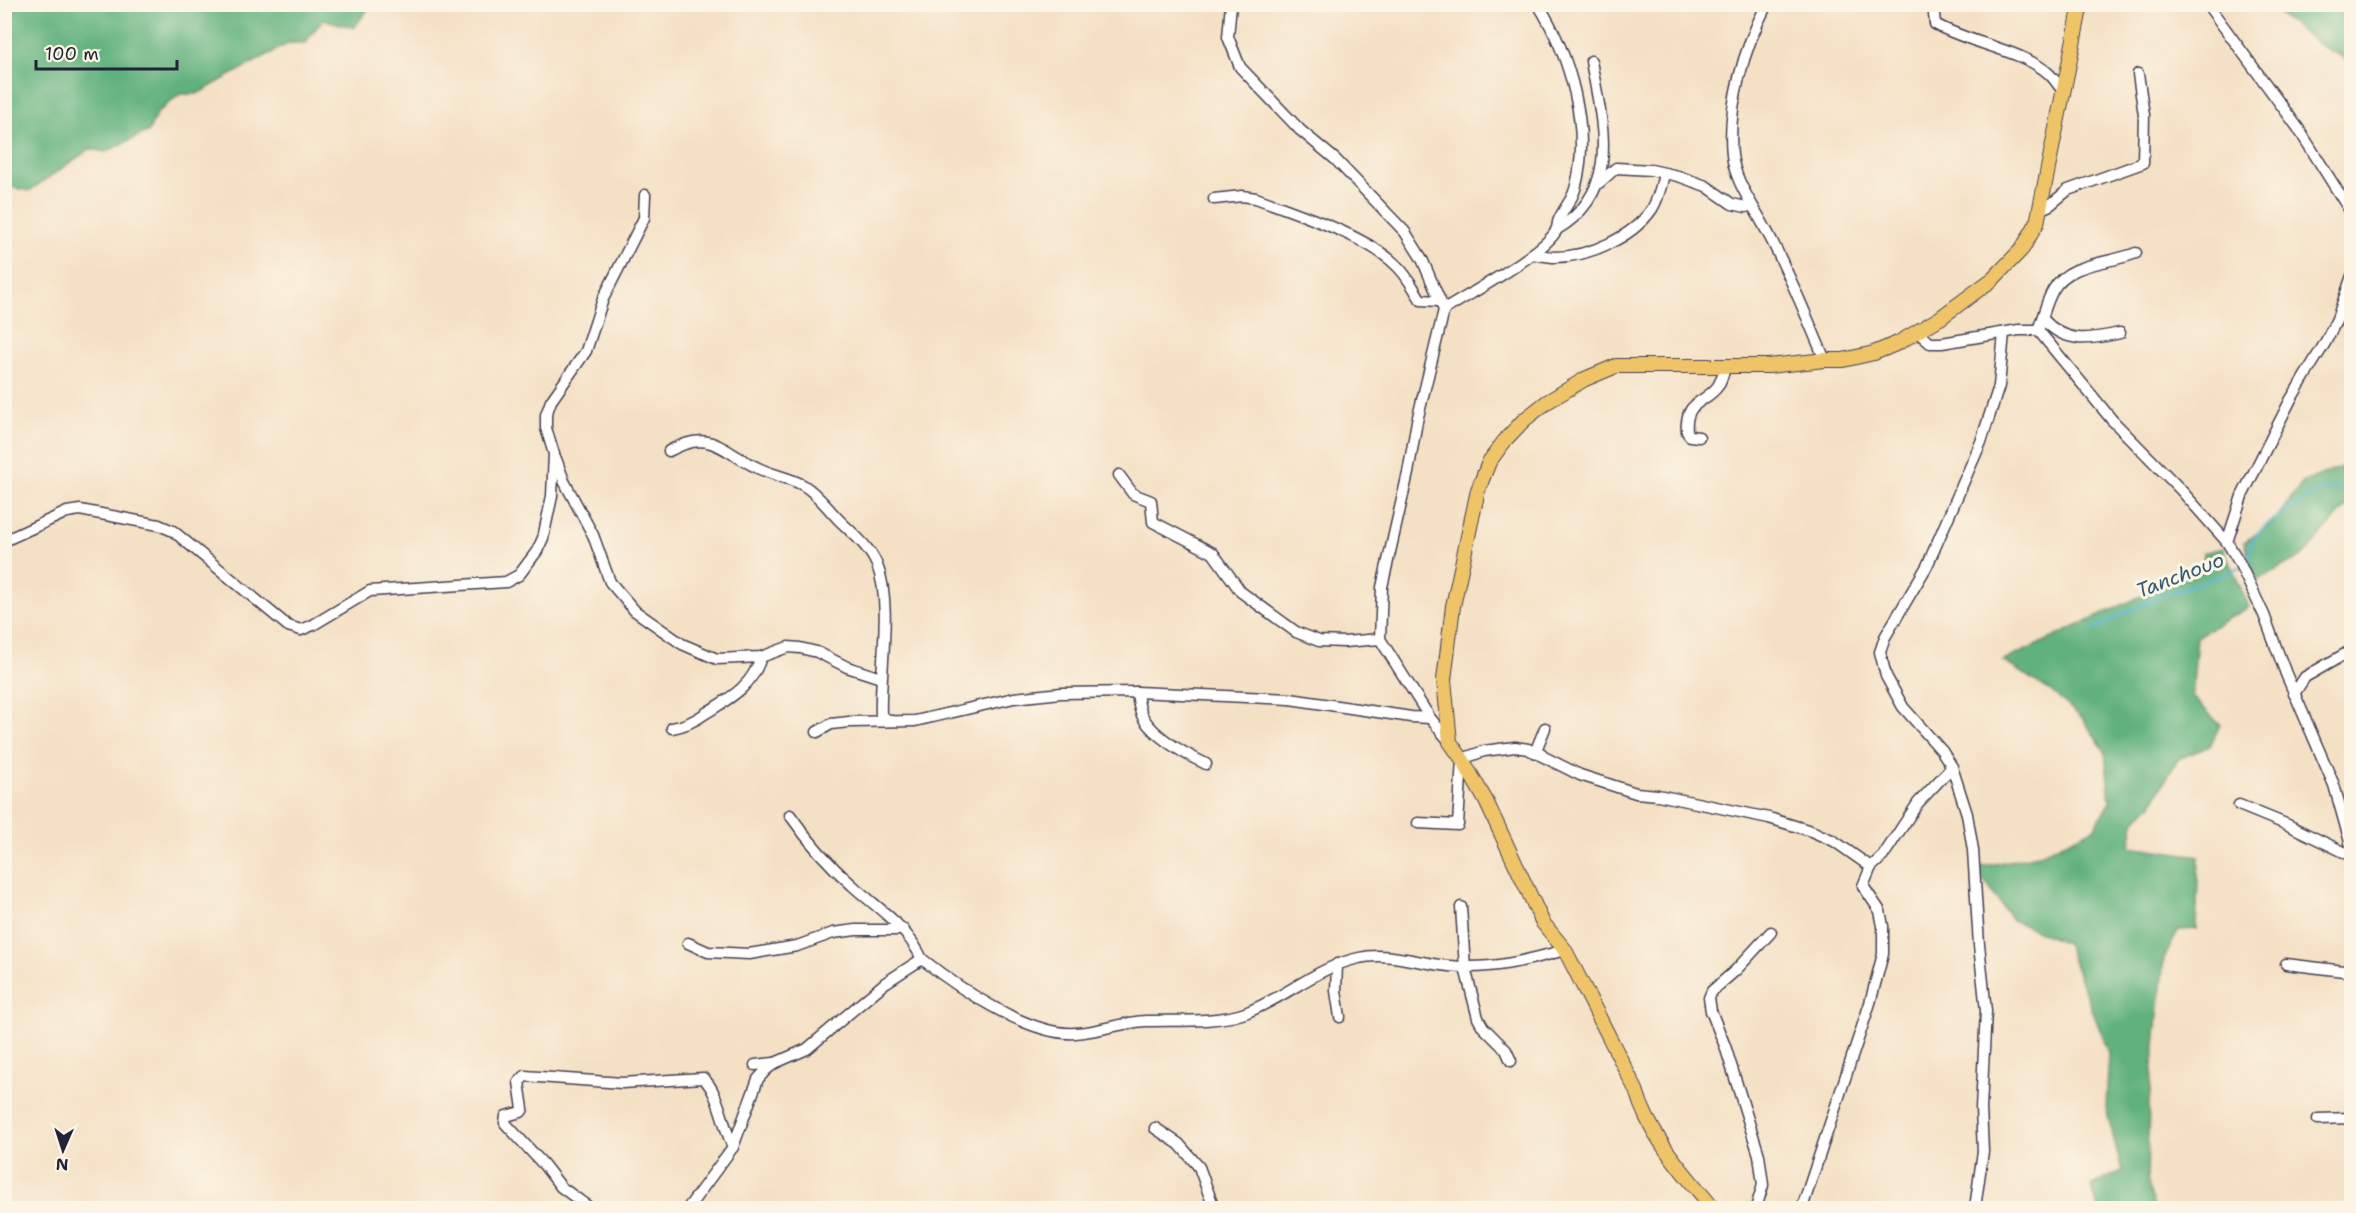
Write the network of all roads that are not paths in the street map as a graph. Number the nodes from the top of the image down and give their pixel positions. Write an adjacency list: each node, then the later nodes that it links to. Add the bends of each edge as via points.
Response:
1 (1231, 4): 21 (street, via 1228,37 1239,67 1405,232 1422,259)
2 (1538, 4): 17 (street, via 1568,68 1581,126 1575,190)
3 (1767, 4): 14 (street, via 1743,65 1733,113 1732,155)
4 (1933, 4): 9 (street, via 1935,24 2025,59 2042,68)
5 (2080, 4): 9 (main road)
6 (2207, 4): 16 (street, via 2298,128)
7 (1591, 61): 11 (street, via 1604,126)
8 (2138, 74): 15 (street, via 2144,115 2143,163 2068,190)
9 (2063, 91): 15 (main road)
10 (1664, 174): 11 (street, via 1616,168); 14 (street, via 1706,186 1732,204); 19 (street, via 1652,209 1610,244 1556,257)
11 (1598, 184): 17 (street, via 1578,214)
12 (645, 195): 31 (street, via 644,218 603,299 586,351 551,401 546,415)
13 (1214, 199): 21 (street, via 1256,198 1368,244 1397,265 1421,300)
14 (1751, 205): 27 (street, via 1765,226)
15 (2041, 210): 24 (main road, via 2031,234 2009,264)
16 (2352, 214)
17 (1556, 230): 19 (street)
18 (2136, 253): 22 (street, via 2061,278 2052,291)
19 (1532, 254): 21 (street)
20 (2352, 276): 34 (street, via 2337,319 2242,496)
21 (1441, 306): 35 (street, via 1382,587)
22 (2043, 319): 23 (street); 26 (street, via 2062,336 2086,338)
23 (2038, 330): 25 (street); 34 (street, via 2112,420)
24 (1918, 332): 25 (street, via 1930,343); 27 (main road, via 1874,353)
25 (2004, 333): 52 (street, via 1999,386 1981,442 1927,566 1880,652 1886,676 1903,707)
26 (2120, 333)
27 (1825, 360): 28 (main road)
28 (1726, 368): 29 (street, via 1717,387 1693,405 1687,432); 48 (main road, via 1616,366 1547,402 1506,439 1478,490 1453,606 1444,680)
29 (1699, 437)
30 (669, 451): 40 (street, via 692,440 706,441 758,468 790,479 814,493 862,541 877,565 883,595)
31 (554, 454): 33 (street, via 552,496 543,538 519,574 506,582 370,591 301,630 288,626 183,537 159,525 80,510); 37 (street, via 593,535 610,582 635,610 682,644 711,658)
32 (1119, 475): 35 (street, via 1133,494 1151,501 1153,522 1213,553 1241,592 1296,632 1319,641)
33 (4, 541)
34 (2227, 542): 38 (street, via 2264,615)
35 (1380, 639): 43 (street)
36 (2349, 654): 39 (street)
37 (761, 657): 40 (street, via 788,647 800,648); 45 (street, via 752,678 732,698 692,723)
38 (2286, 674): 39 (street); 42 (street)
39 (2305, 677): 42 (street)
40 (881, 678): 44 (street, via 881,716)
41 (1137, 692): 43 (street, via 1290,699); 44 (street, via 1014,698 915,721); 51 (street, via 1144,719 1155,731)
42 (2294, 694): 56 (street, via 2334,785)
43 (1430, 718): 48 (street)
44 (892, 721): 47 (street, via 831,724)
45 (672, 728)
46 (1545, 728): 49 (street, via 1536,750)
47 (817, 732)
48 (1450, 742): 50 (main road)
49 (1543, 754): 50 (street, via 1515,747); 58 (street, via 1580,775 1636,793 1769,818 1811,831 1834,841)
50 (1462, 759): 55 (street, via 1458,825); 63 (main road, via 1512,852 1543,924)
51 (1206, 764)
52 (1952, 768): 58 (street, via 1918,803 1883,856); 83 (street, via 1967,814 1973,850 1986,1011 1983,1151)
53 (2239, 805): 57 (street)
54 (790, 815): 60 (street, via 815,850)
55 (1418, 823)
56 (2352, 849)
57 (2352, 856)
58 (1871, 867): 82 (street, via 1863,886 1880,911 1883,954)
59 (1461, 907): 67 (street)
60 (904, 930): 62 (street, via 833,933 797,946 748,954 708,952); 64 (street)
61 (1771, 932): 81 (street, via 1709,998 1759,1155 1764,1185)
62 (688, 943)
63 (1565, 950): 67 (street, via 1499,967); 80 (main road, via 1636,1090 1642,1112 1667,1152)
64 (922, 959): 65 (street, via 986,1004 1064,1033 1130,1022 1230,1018 1272,1001); 71 (street, via 885,983 807,1049)
65 (1338, 964): 67 (street, via 1361,957 1386,956); 69 (street, via 1336,991)
66 (2286, 964): 68 (street)
67 (1466, 968): 70 (street, via 1478,1018)
68 (2352, 972)
69 (1340, 1017)
70 (1511, 1061)
71 (775, 1064): 72 (street); 76 (street, via 758,1079)
72 (755, 1065)
73 (2352, 1118): 74 (street)
74 (2318, 1119)
75 (1155, 1128): 79 (street, via 1179,1144 1199,1167)
76 (734, 1147): 77 (street, via 710,1084 703,1078 622,1083 525,1076 519,1082 523,1108 506,1116 505,1123 561,1187); 78 (street)
77 (590, 1209)
78 (688, 1209)
79 (1214, 1209)
80 (1713, 1209)
81 (1756, 1209)
82 (1802, 1209)
83 (1975, 1209)

